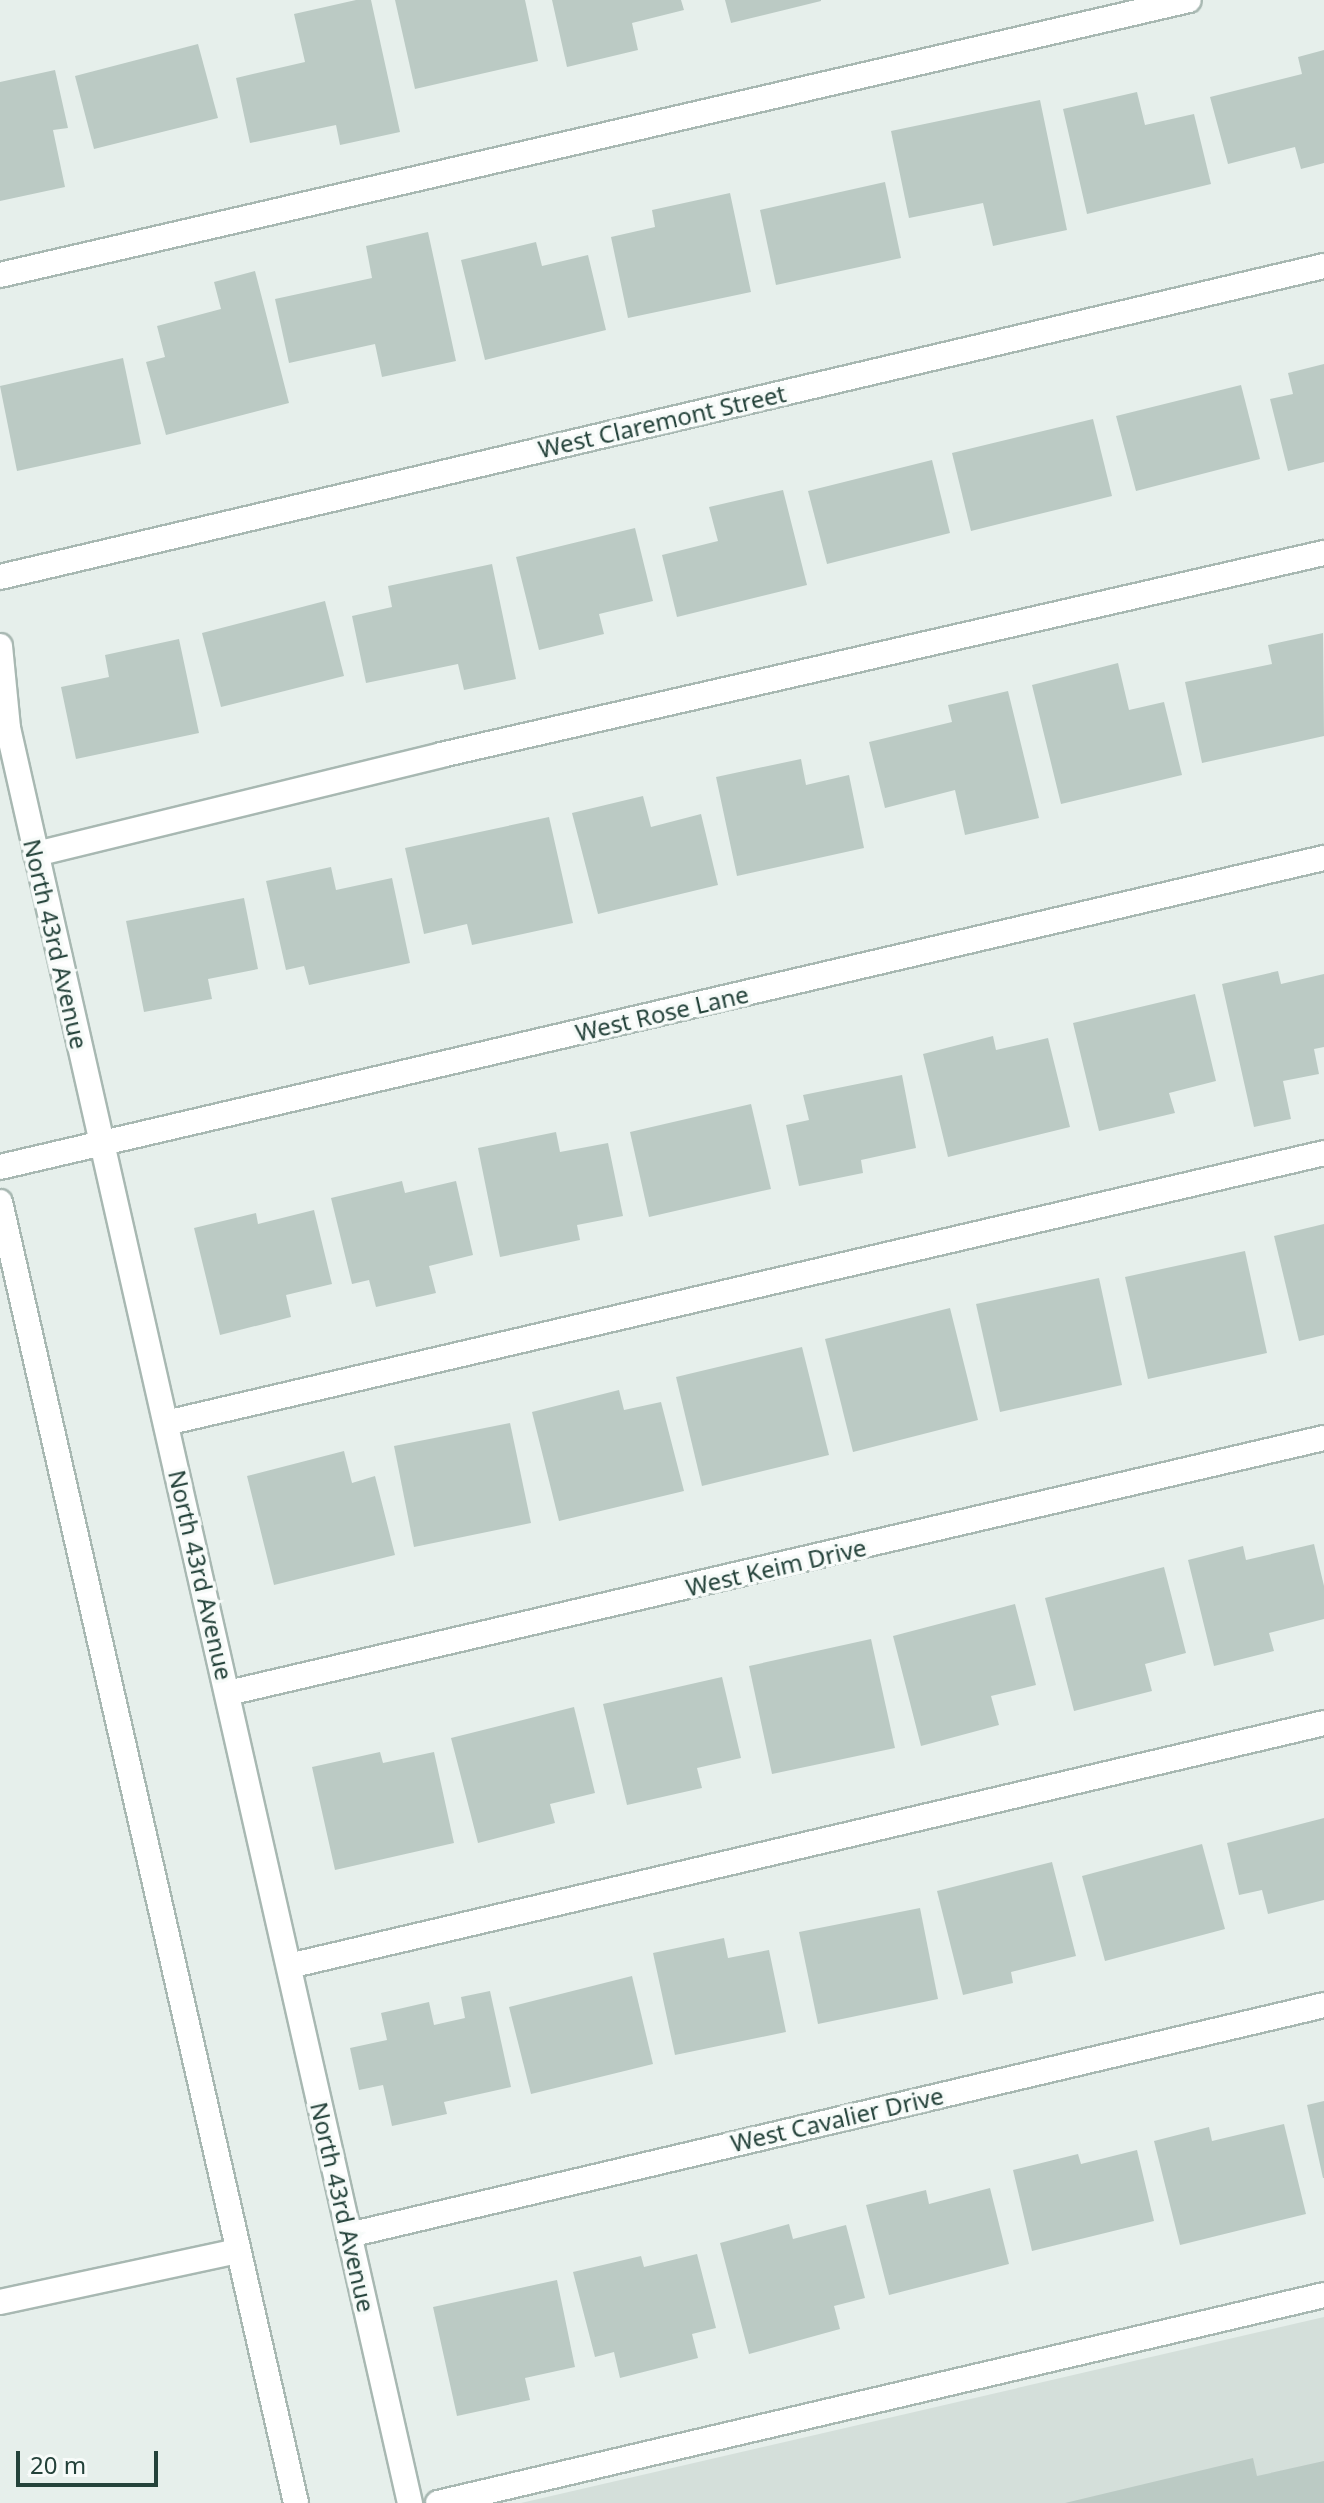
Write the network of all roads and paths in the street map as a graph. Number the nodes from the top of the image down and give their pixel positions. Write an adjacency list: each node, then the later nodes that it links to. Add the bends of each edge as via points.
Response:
1 (1189, 0): 3 (street)
2 (1324, 266): 5 (street, West Claremont Street)
3 (0, 275)
4 (1324, 553): 7 (street, via 441,755)
5 (0, 577)
6 (0, 646): 7 (street, North 43rd Avenue, via 8,728)
7 (36, 854): 9 (street, North 43rd Avenue)
8 (1324, 858): 9 (street, West Rose Lane)
9 (102, 1145): 11 (street, West Rose Lane); 13 (street, North 43rd Avenue)
10 (1324, 1153): 13 (street)
11 (0, 1167)
12 (0, 1202): 20 (street)
13 (166, 1423): 15 (street, North 43rd Avenue)
14 (1324, 1438): 15 (street, West Keim Drive)
15 (228, 1693): 17 (street, North 43rd Avenue)
16 (1324, 1723): 17 (street)
17 (289, 1966): 19 (street, North 43rd Avenue)
18 (1324, 2005): 19 (street, West Cavalier Drive)
19 (349, 2235): 24 (street, North 43rd Avenue)
20 (238, 2251): 22 (street); 23 (street)
21 (1324, 2295): 25 (street)
22 (0, 2302)
23 (296, 2503)
24 (410, 2503)
25 (438, 2503)

